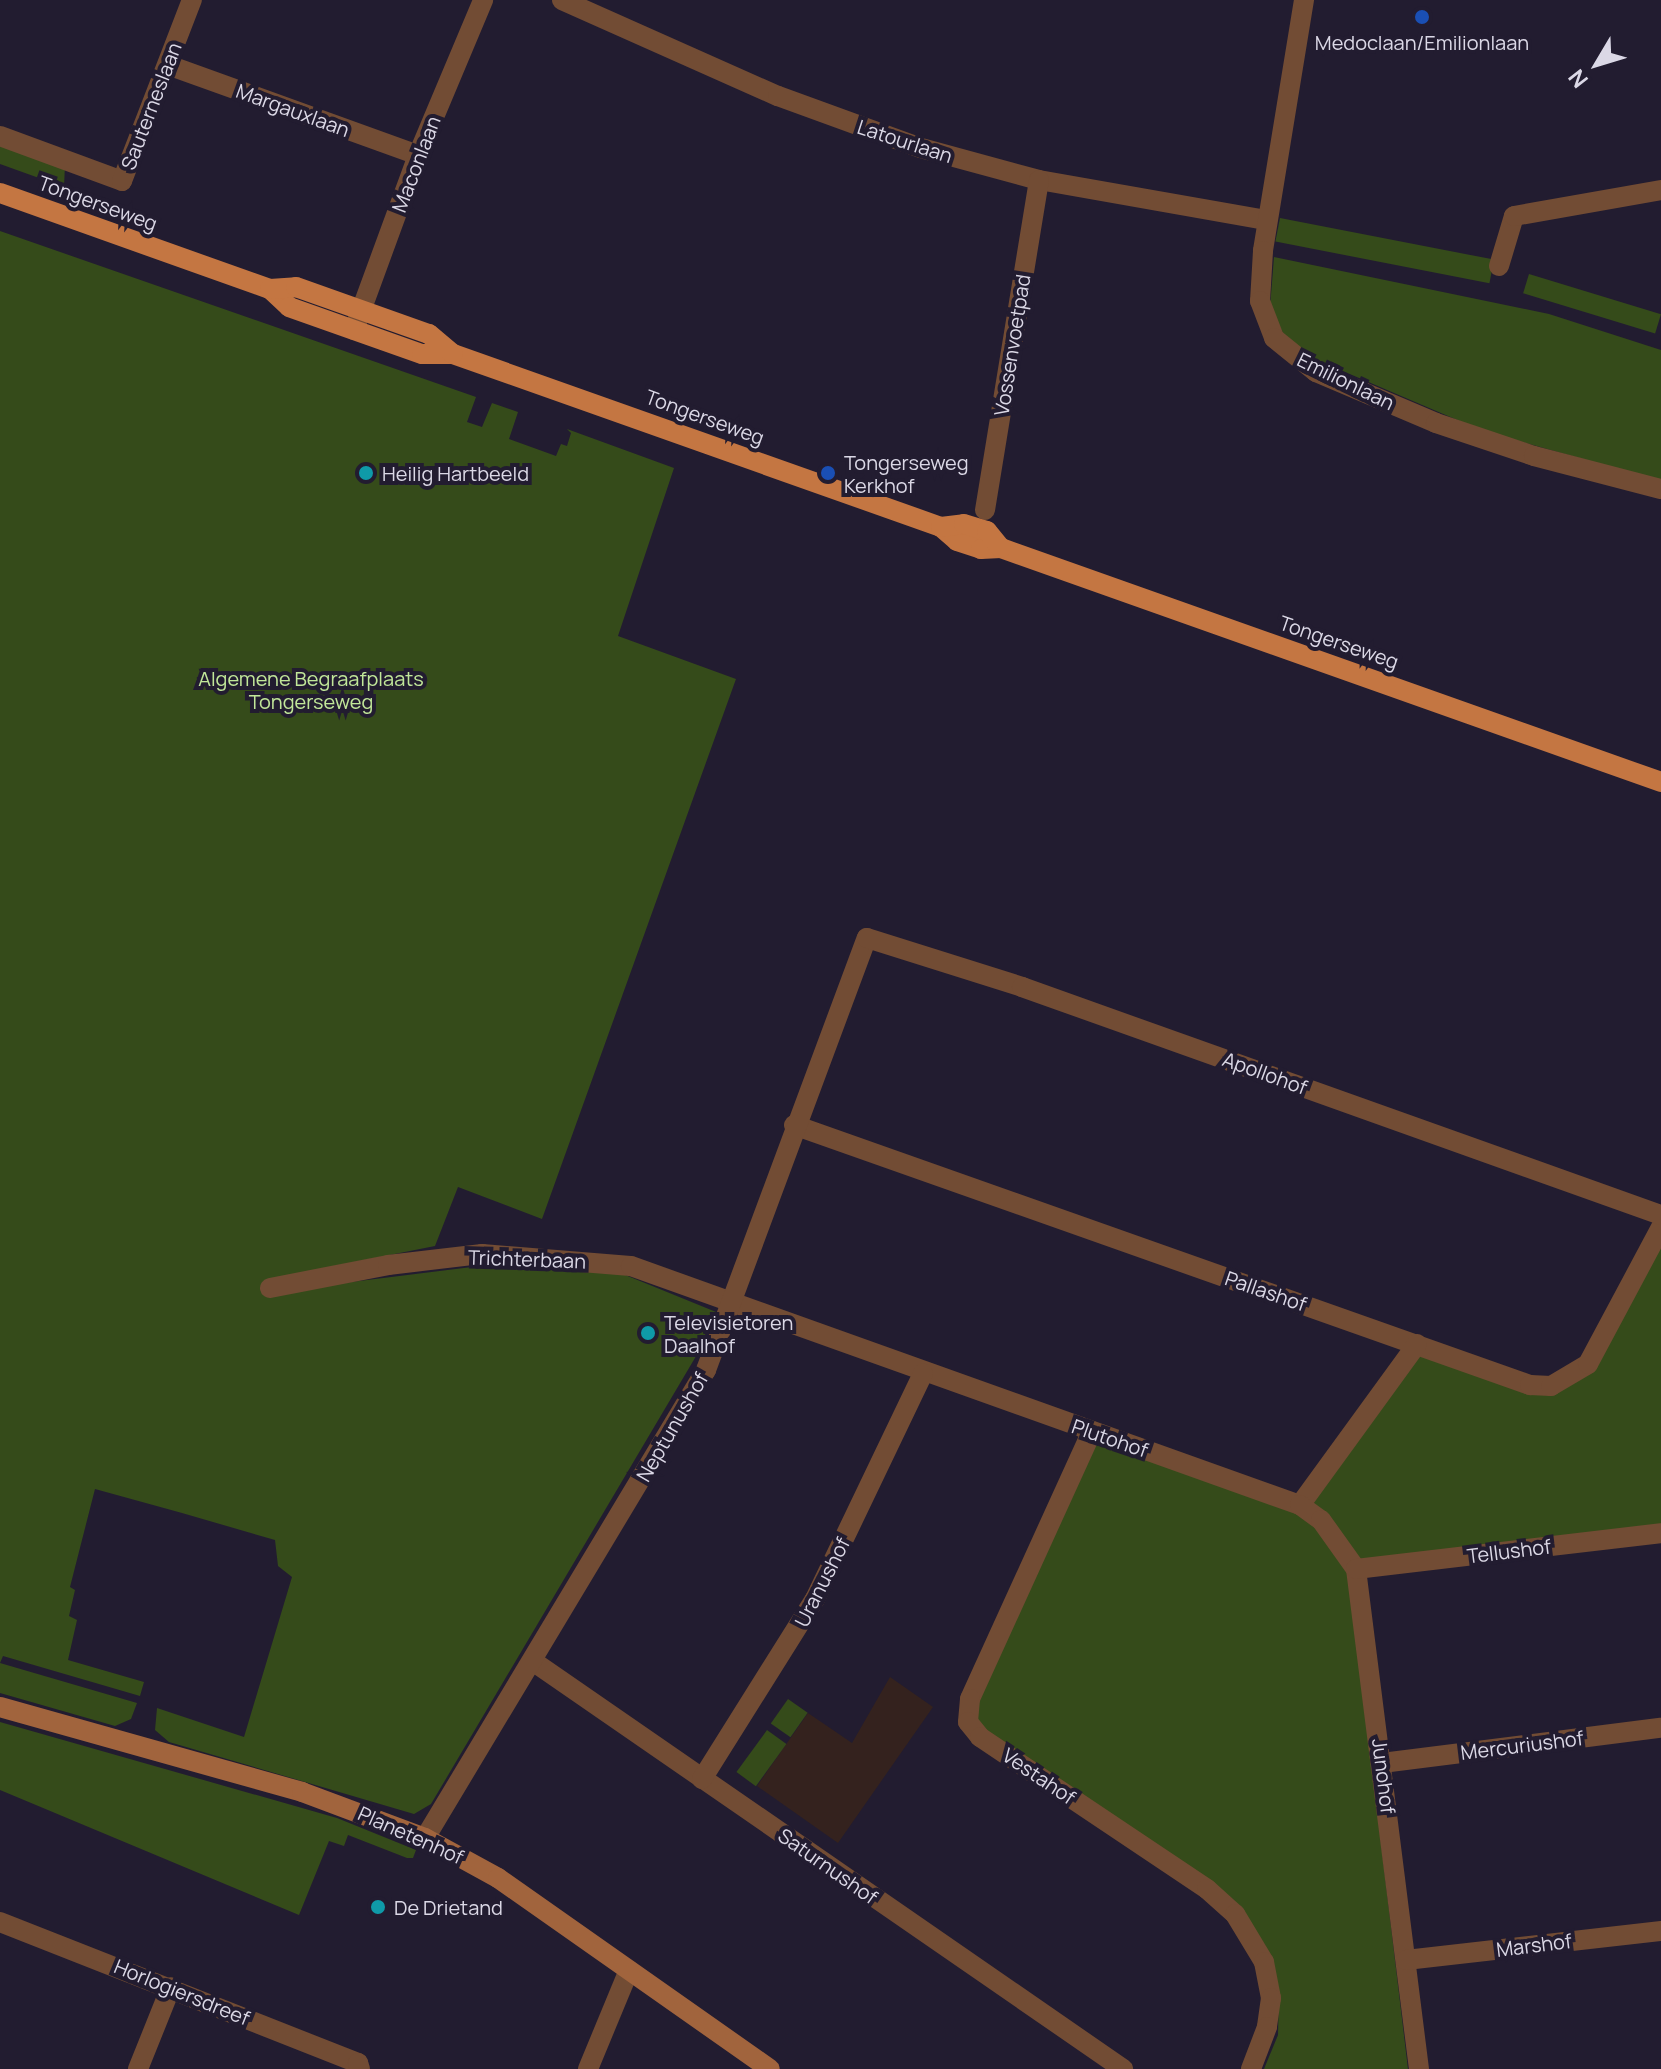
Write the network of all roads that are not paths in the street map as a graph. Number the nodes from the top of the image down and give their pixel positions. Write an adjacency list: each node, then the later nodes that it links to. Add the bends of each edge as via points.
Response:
1 (192, 0): 5 (street, Sauterneslaan)
2 (483, 0): 7 (street, Maconlaan)
3 (562, 0): 8 (street, Latourlaan, via 778,96 921,148)
4 (1304, 0): 11 (street, Emilionlaan)
5 (168, 65): 6 (street, Sauterneslaan, via 122,181); 7 (street, Margauxlaan)
6 (0, 136)
7 (418, 155): 13 (street, Maconlaan)
8 (1039, 180): 11 (street, Latourlaan); 15 (street, Vossenvoetpad)
9 (1661, 190): 12 (street, via 1514,216)
10 (0, 193): 13 (main road, Tongerseweg, via 270,289 296,287)
11 (1267, 220): 14 (street, Emilionlaan, via 1263,314 1274,338 1298,360 1436,423 1534,456)
12 (1499, 266)
13 (358, 320): 16 (main road, Tongerseweg, via 429,334 453,354 941,527 968,545 1001,548)
14 (1661, 489)
15 (985, 510)
16 (1661, 782)
17 (867, 938): 18 (street, Neptunushof); 19 (street, Apollohof, via 1066,1002)
18 (794, 1125): 22 (street, Neptunushof); 23 (street, Pallashof)
19 (1661, 1215)
20 (1661, 1227): 23 (street, Pallashof, via 1588,1364 1573,1376 1551,1386 1530,1385)
21 (270, 1288): 22 (street, Trichterbaan, via 347,1271 482,1254 631,1266)
22 (732, 1302): 24 (street, Plutohof); 29 (street, Neptunushof, via 706,1370)
23 (1417, 1344): 26 (street)
24 (923, 1374): 25 (street, Plutohof); 33 (street, Uranushof, via 815,1599)
25 (1092, 1431): 26 (street, Plutohof); 45 (street, Vestahof, via 970,1699 968,1722 980,1737 1207,1889 1235,1914 1264,1962 1271,1998 1267,2027)
26 (1300, 1505): 28 (street, Junohof, via 1321,1520)
27 (1661, 1533): 28 (street, Tellushof)
28 (1356, 1569): 32 (street, Junohof)
29 (534, 1662): 33 (street, Saturnushof); 34 (street, Neptunushof)
30 (0, 1707): 34 (street, Planetenhof, via 302,1792)
31 (1661, 1728): 32 (street, Mercuriushof)
32 (1382, 1763): 37 (street, Junohof)
33 (702, 1779): 44 (street, Saturnushof)
34 (425, 1838): 38 (street, Planetenhof, via 498,1878)
35 (0, 1922): 39 (street, Horlogiersdreef)
36 (1661, 1931): 37 (street, Marshof)
37 (1406, 1960): 46 (street, Junohof)
38 (629, 1970): 42 (street); 43 (street, Planetenhof)
39 (171, 1987): 40 (street); 41 (street, Horlogiersdreef, via 358,2063)
40 (138, 2069)
41 (360, 2069)
42 (588, 2069)
43 (770, 2069)
44 (1123, 2069)
45 (1251, 2069)
46 (1419, 2069)

